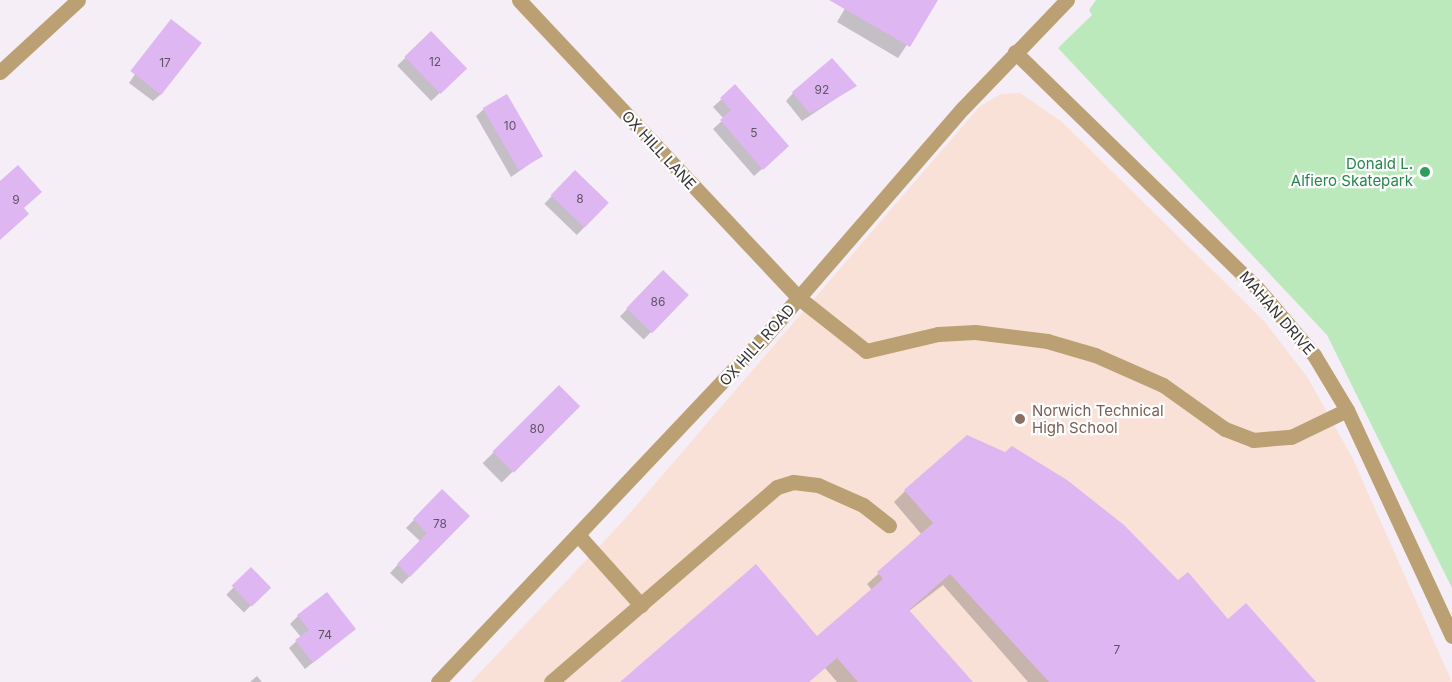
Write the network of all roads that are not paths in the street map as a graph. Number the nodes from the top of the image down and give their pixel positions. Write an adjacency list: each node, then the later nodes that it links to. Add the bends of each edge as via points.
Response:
1 (78, 0): 5 (street)
2 (519, 0): 6 (street, OX HILL LANE)
3 (1067, 0): 4 (street, OX HILL ROAD)
4 (1015, 52): 6 (street, OX HILL ROAD); 7 (street, MAHAN DRIVE, via 1257,288 1314,355)
5 (0, 72)
6 (799, 298): 7 (street, OX HILL LANE, via 866,351 964,332 1022,337 1087,352 1139,373 1231,433 1252,440 1291,437); 9 (street, OX HILL ROAD)
7 (1347, 410): 11 (street, MAHAN DRIVE)
8 (889, 525): 10 (street, via 835,492 810,483 785,484)
9 (579, 536): 10 (street); 12 (street, OX HILL ROAD)
10 (640, 604): 13 (street)
11 (1452, 636)
12 (438, 682)
13 (551, 682)

